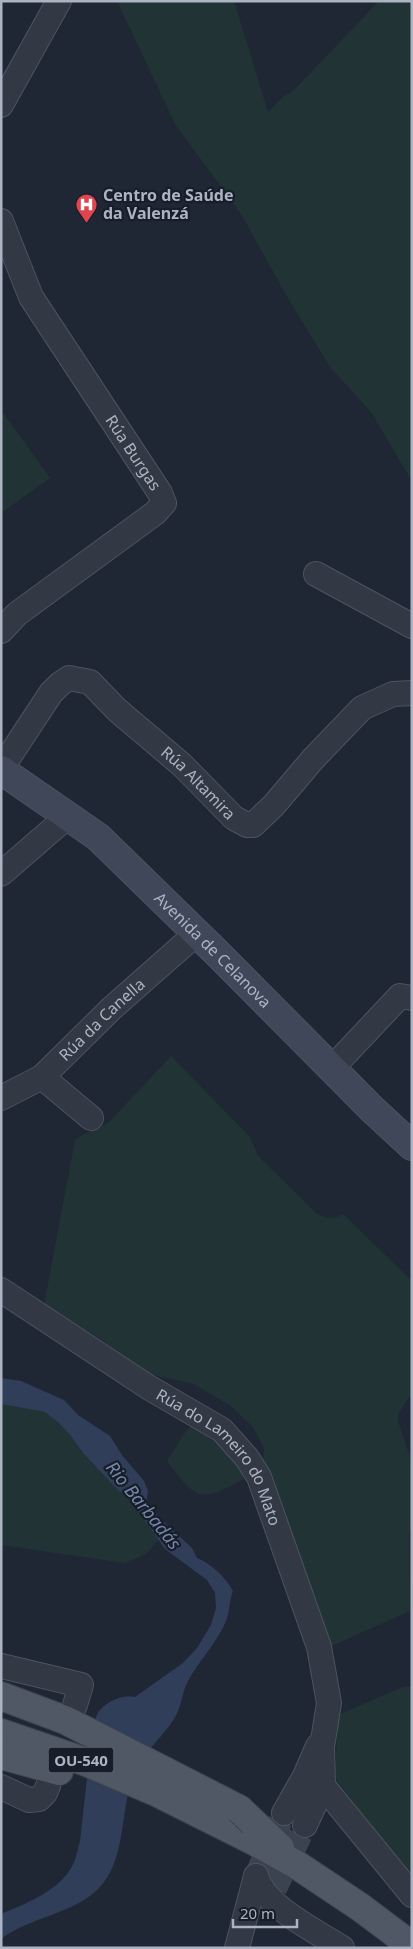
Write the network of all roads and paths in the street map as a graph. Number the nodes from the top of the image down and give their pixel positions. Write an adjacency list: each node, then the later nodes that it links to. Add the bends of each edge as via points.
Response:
1 (59, 1): 2 (street)
2 (1, 105)
3 (1, 221): 6 (street, Rúa Burgas, via 31,297 164,503 156,513 17,614)
4 (316, 574): 5 (street)
5 (412, 626)
6 (1, 631)
7 (412, 693): 8 (street, Rúa Altamira, via 393,694 362,708 253,825 234,818 182,765 117,710 90,682 80,679 70,678 51,693)
8 (1, 770): 9 (street, Avenida de Celanova)
9 (68, 816): 10 (street); 11 (street, Avenida de Celanova, via 98,837)
10 (1, 874)
11 (197, 933): 13 (street, Avenida de Celanova); 14 (street, Rúa da Canella, via 112,1008)
12 (412, 998): 13 (street, via 400,996)
13 (332, 1068): 17 (street, Avenida de Celanova)
14 (42, 1077): 15 (street, Rúa da Canella); 16 (street)
15 (1, 1098)
16 (91, 1118)
17 (412, 1146)
18 (1, 1290): 22 (street, Rúa do Lameiro do Mato, via 148,1387 222,1430 247,1458 269,1501 319,1647)
19 (1, 1666): 20 (street)
20 (78, 1695)
21 (1, 1696): 31 (main road, bridge, via 65,1720 240,1809)
22 (329, 1703): 26 (street, via 322,1747); 29 (street, via 315,1754)
23 (1, 1733): 28 (main road, OU-540, via 86,1762)
24 (1, 1755): 28 (main road, via 47,1766 125,1796)
25 (48, 1786): 27 (street, via 39,1799 29,1800)
26 (323, 1786): 30 (street); 32 (street)
27 (1, 1787)
28 (158, 1793): 31 (main road, OU-540, bridge)
29 (284, 1813)
30 (305, 1825)
31 (297, 1865): 34 (main road, OU-540, bridge)
32 (412, 1896)
33 (270, 1898): 37 (street); 38 (street); 39 (street)
34 (360, 1907): 35 (main road, OU-540); 36 (main road, OU-540); 40 (main road, OU-540)
35 (412, 1932)
36 (412, 1946)
37 (236, 1948)
38 (242, 1948)
39 (342, 1948)
40 (394, 1948)

